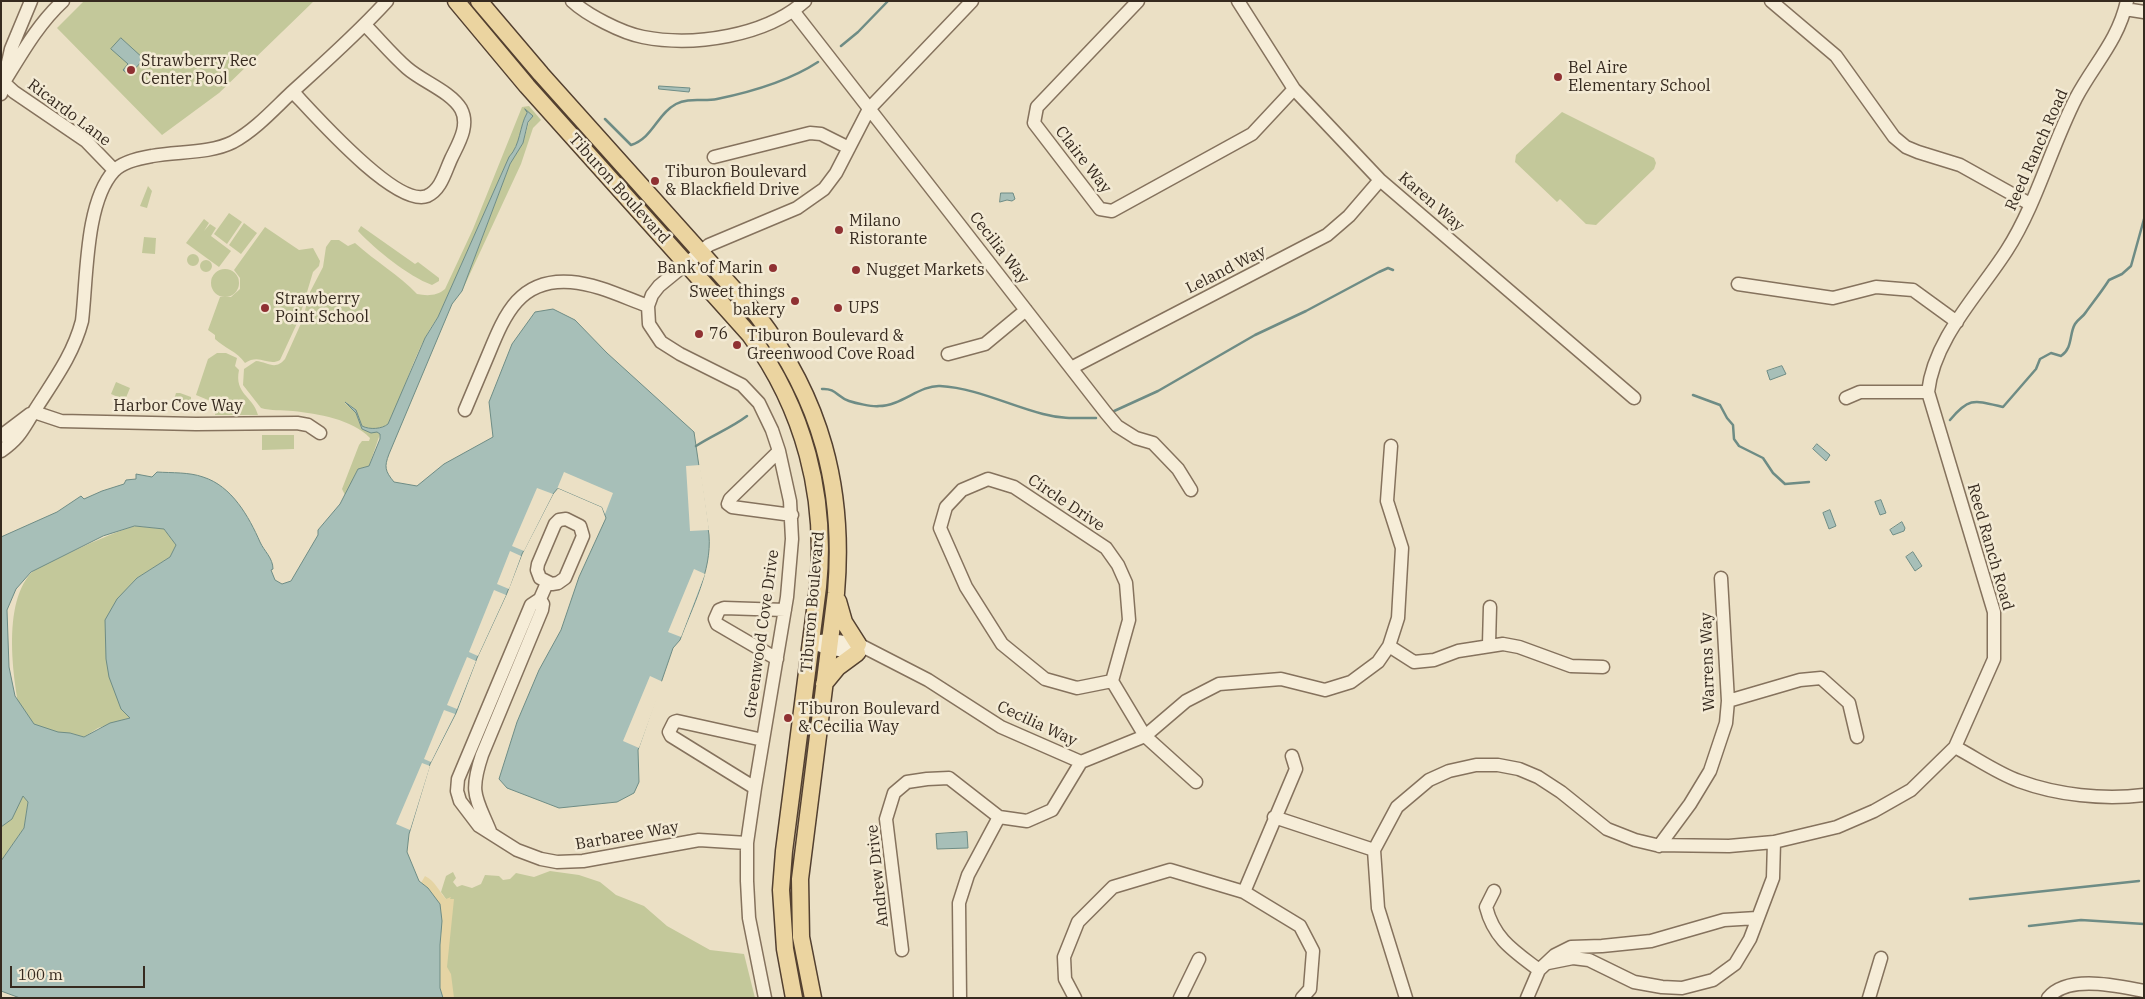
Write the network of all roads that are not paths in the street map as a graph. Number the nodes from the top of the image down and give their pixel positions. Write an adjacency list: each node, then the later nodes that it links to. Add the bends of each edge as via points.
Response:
1 (31, 1): 16 (street, via 11,49)
2 (63, 1): 16 (street, via 33,36)
3 (387, 1): 15 (street)
4 (479, 1): 25 (main road, Tiburon Boulevard)
5 (572, 1): 13 (street, via 601,21 642,37 687,40 726,37)
6 (805, 1): 13 (street)
7 (972, 1): 19 (street)
8 (1138, 1): 17 (street, Claire Way, via 1037,106 1034,123 1100,209 1112,211 1252,134)
9 (1238, 1): 17 (street, Karen Way)
10 (1771, 1): 24 (street, via 1836,56 1894,138 1906,147 1960,165)
11 (456, 2): 26 (main road, Tiburon Boulevard)
12 (2126, 5): 14 (street); 24 (street, Reed Ranch Road, via 2118,31 2070,111)
13 (794, 12): 19 (street, Cecilia Way)
14 (2144, 12)
15 (365, 25): 18 (street); 18 (street, via 408,68 461,109 465,125 437,189 426,196 415,197 385,179 343,146)
16 (2, 86): 22 (street, Ricardo Lane, via 86,142)
17 (1294, 89): 23 (street, Karen Way)
18 (293, 92): 22 (street, via 233,142 136,159)
19 (869, 109): 20 (street); 29 (street, Cecilia Way)
20 (849, 148): 21 (street, via 821,134 810,133); 25 (street, via 828,184 808,202 716,242)
21 (714, 157)
22 (114, 170): 37 (street, via 94,211 78,338)
23 (1380, 180): 32 (street, Leland Way, via 1327,236); 34 (street, Karen Way)
24 (2030, 204): 30 (street, Reed Ranch Road, via 2007,250)
25 (701, 252): 26 (street); 47 (main road, Tiburon Boulevard, via 769,330 808,399 822,436 835,494 839,552)
26 (686, 263): 28 (street, via 656,290); 51 (main road, Tiburon Boulevard, via 742,325 765,356 785,390 806,445 815,482 821,540)
27 (1738, 284): 30 (street, via 1833,298 1876,287 1913,290)
28 (648, 306): 36 (street, via 571,282 546,284 530,291 505,316); 42 (street, Greenwood Cove Drive, via 651,328 666,346 751,393 765,413)
29 (1026, 310): 31 (street, via 985,344); 32 (street, Cecilia Way)
30 (1957, 322): 33 (street, Reed Ranch Road, via 1938,353 1929,378)
31 (948, 354)
32 (1072, 368): 43 (street, Cecilia Way, via 1117,426 1136,438 1153,443 1178,469)
33 (1928, 392): 35 (street, via 1860,392); 64 (street, Reed Ranch Road, via 1994,612 1994,659)
34 (1634, 398)
35 (1846, 398)
36 (466, 410)
37 (34, 412): 38 (street, Harbor Cove Way, via 60,421 297,423 308,425); 39 (street); 41 (street, via 20,435)
38 (320, 433)
39 (1, 436)
40 (1391, 446): 54 (street, via 1387,501 1402,548 1398,618)
41 (1, 450)
42 (779, 452): 44 (street, Greenwood Cove Drive); 44 (street, via 728,504)
43 (1191, 490)
44 (792, 515): 50 (street, Greenwood Cove Drive, via 791,564)
45 (1722, 578): 60 (street, Warrens Way)
46 (546, 583): 46 (street, via 558,584 565,578 583,536 580,526 566,519 555,524 538,564 538,575); 48 (street, Barbaree Way)
47 (836, 593): 53 (main road, Tiburon Boulevard); 55 (main road, via 844,622)
48 (540, 599): 72 (street, Barbaree Way, via 542,610 482,755 476,779 476,801); 72 (street, Barbaree Way, via 531,605 457,783 462,804 479,826)
49 (1490, 607): 52 (street)
50 (785, 610): 56 (street, Greenwood Cove Drive); 56 (street, via 723,608 715,619 717,624)
51 (810, 642): 53 (street, Cecilia Way); 86 (main road, Tiburon Boulevard, via 781,890 785,949)
52 (1489, 644): 54 (street, via 1458,650 1434,660 1414,662); 57 (street, via 1519,647 1571,666)
53 (829, 645): 55 (street, Cecilia Way); 59 (main road, Tiburon Boulevard)
54 (1389, 646): 61 (street, Cecilia Way, via 1378,662 1351,682 1325,690 1281,679 1220,684 1186,701)
55 (861, 649): 59 (main road, via 838,667); 66 (street, Cecilia Way, via 890,659 928,680 1001,728)
56 (776, 659): 63 (street, Greenwood Cove Drive)
57 (1603, 667)
58 (1112, 681): 58 (street, Circle Drive, via 1129,620 1126,583 1106,548 1014,487 988,479 962,490 946,507 940,528 966,587 1002,644 1045,679 1077,688); 61 (street)
59 (824, 684): 87 (main road, Tiburon Boulevard, via 800,879 801,937)
60 (1728, 701): 62 (street, via 1800,680 1821,678 1849,703); 75 (street, Warrens Way, via 1726,722 1710,771)
61 (1145, 736): 66 (street, Cecilia Way); 67 (street)
62 (1857, 737)
63 (763, 740): 68 (street, Greenwood Cove Drive); 68 (street, via 676,721 669,734)
64 (1955, 747): 69 (street, via 2020,781 2069,794); 73 (street, Reed Ranch Road, via 1911,790 1874,811 1837,827)
65 (1292, 756): 71 (street, via 1296,769)
66 (1081, 762): 70 (street, via 1052,810 1027,821)
67 (1196, 782)
68 (755, 788): 74 (street, Greenwood Cove Drive)
69 (2144, 795)
70 (998, 817): 80 (street, Andrew Drive, via 949,778 907,782 894,793 886,819); 88 (street, via 968,874 959,903)
71 (1274, 817): 76 (street); 78 (street)
72 (490, 831): 74 (street, Barbaree Way, via 525,854 566,863 692,840)
73 (1774, 842): 75 (street, Reed Ranch Road); 79 (street, via 1773,878)
74 (747, 843): 85 (street, Greenwood Cove Drive, via 749,918)
75 (1659, 846): 76 (street, Reed Ranch Road, via 1607,829 1538,777 1498,765 1464,767 1429,780 1397,807)
76 (1374, 850): 92 (street, via 1378,908)
77 (1494, 891): 83 (street, via 1486,907 1489,921 1504,943)
78 (1244, 892): 89 (street, via 1170,870 1113,887 1078,922 1064,956 1065,980); 91 (street, via 1300,926 1313,951 1310,989)
79 (1757, 918): 83 (street, via 1724,920 1651,941 1571,947 1555,955); 83 (street, via 1745,949 1735,964 1713,980 1693,986 1648,985 1624,978 1597,962 1580,958)
80 (902, 950)
81 (1880, 958): 94 (street)
82 (1199, 959): 90 (street)
83 (1543, 967): 93 (street)
84 (2144, 991): 95 (street, via 2106,984 2076,985 2055,990)
85 (765, 998)
86 (794, 998)
87 (813, 998)
88 (960, 998)
89 (1075, 998)
90 (1180, 998)
91 (1302, 998)
92 (1406, 998)
93 (1527, 998)
94 (1868, 998)
95 (2048, 998)

